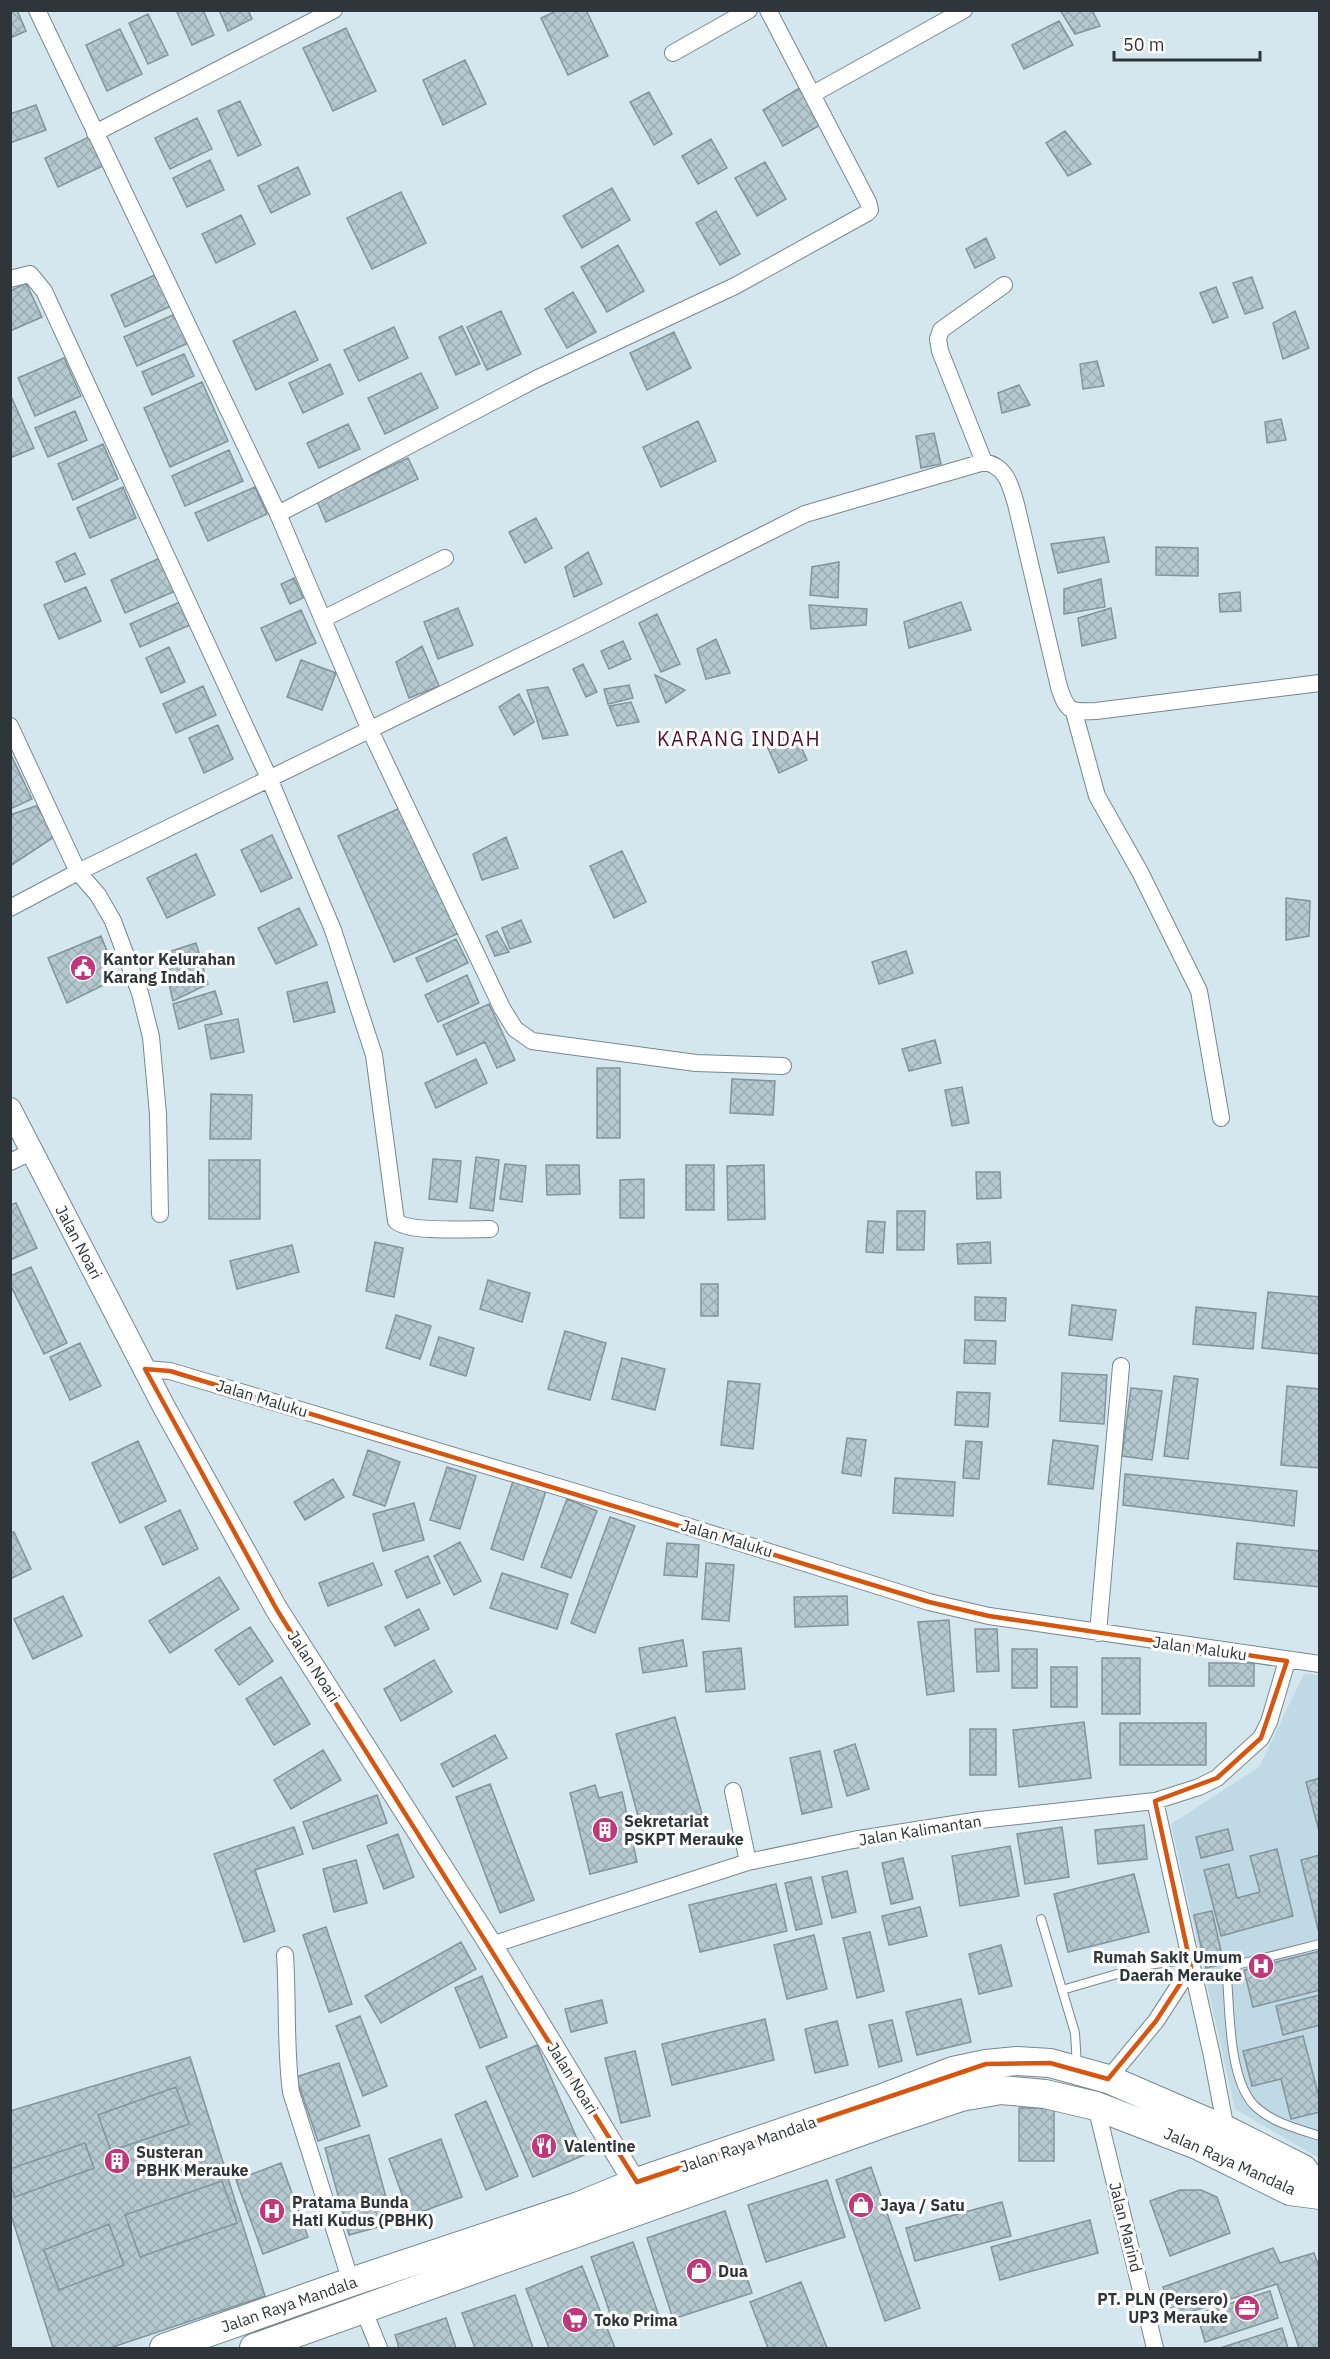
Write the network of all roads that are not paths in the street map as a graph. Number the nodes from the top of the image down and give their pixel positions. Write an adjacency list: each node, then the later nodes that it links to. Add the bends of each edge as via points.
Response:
1 (38, 10): 8 (street)
2 (334, 10): 8 (street)
3 (749, 10): 6 (street)
4 (768, 10): 7 (street)
5 (964, 10): 7 (street)
6 (673, 53)
7 (813, 94): 12 (street, via 868,202 867,213 735,286 538,378)
8 (95, 133): 12 (street)
9 (10, 279): 19 (street, via 30,274 44,291)
10 (1004, 285): 11 (street, via 941,330 938,339)
11 (984, 462): 16 (street, via 998,466 1009,480 1059,687 1064,703); 18 (street, via 805,514)
12 (278, 514): 14 (street)
13 (445, 558): 14 (street)
14 (323, 619): 18 (street)
15 (1320, 683): 16 (street)
16 (1074, 712): 24 (street, via 1097,796 1199,991)
17 (10, 726): 20 (street)
18 (369, 729): 19 (street); 22 (street, via 514,1029 532,1041 591,1050 696,1063)
19 (269, 778): 20 (street); 28 (street, via 333,930 374,1055 396,1221 416,1227)
20 (78, 872): 21 (street); 27 (street, via 113,921 140,993 151,1037 158,1114)
21 (10, 908)
22 (783, 1066)
23 (10, 1109): 25 (street, Jalan Noari)
24 (1221, 1118)
25 (31, 1152): 26 (street); 30 (street, Jalan Noari)
26 (10, 1162)
27 (160, 1214)
28 (490, 1229)
29 (1121, 1366): 31 (street)
30 (145, 1369): 31 (street, Jalan Maluku, via 170,1371 631,1508 929,1602 989,1616); 39 (street, Jalan Noari, via 277,1610)
31 (1099, 1626): 32 (street, Jalan Maluku)
32 (1287, 1661): 33 (street, Jalan Maluku); 35 (street, Jalan Kalimantan, via 1262,1738 1217,1778 1191,1791)
33 (1320, 1664)
34 (733, 1791): 36 (street)
35 (1155, 1801): 36 (street, Jalan Kalimantan, via 980,1820); 41 (street)
36 (748, 1862): 39 (street, Jalan Kalimantan)
37 (1041, 1919): 42 (lane)
38 (1320, 1944): 47 (lane, via 1240,1964 1230,1970 1227,1978 1232,2049 1242,2087 1253,2104 1281,2123)
39 (491, 1945): 48 (street, Jalan Noari)
40 (285, 1955): 50 (street, via 291,2092)
41 (1190, 1963): 42 (lane, via 1160,1962); 44 (street, via 1156,2021); 46 (street)
42 (1062, 1990): 43 (lane, via 1075,2033)
43 (1077, 2069): 44 (highway, Jalan Raya Mandala); 48 (highway, Jalan Raya Mandala, via 1017,2061 954,2071)
44 (1108, 2079): 46 (highway, Jalan Raya Mandala)
45 (1096, 2106): 48 (highway, Jalan Raya Mandala, via 1045,2094 1001,2090 961,2097); 49 (highway, Jalan Raya Mandala, via 1197,2145 1290,2191); 55 (street, Jalan Marind)
46 (1226, 2130): 49 (highway, Jalan Raya Mandala, via 1302,2169)
47 (1320, 2136)
48 (643, 2194): 50 (highway, Jalan Raya Mandala, via 579,2206); 51 (highway, Jalan Raya Mandala, via 591,2229)
49 (1320, 2194)
50 (351, 2282): 52 (highway, Jalan Raya Mandala)
51 (364, 2311): 53 (highway, Jalan Raya Mandala); 54 (street)
52 (164, 2349)
53 (254, 2349)
54 (379, 2349)
55 (1155, 2349)

